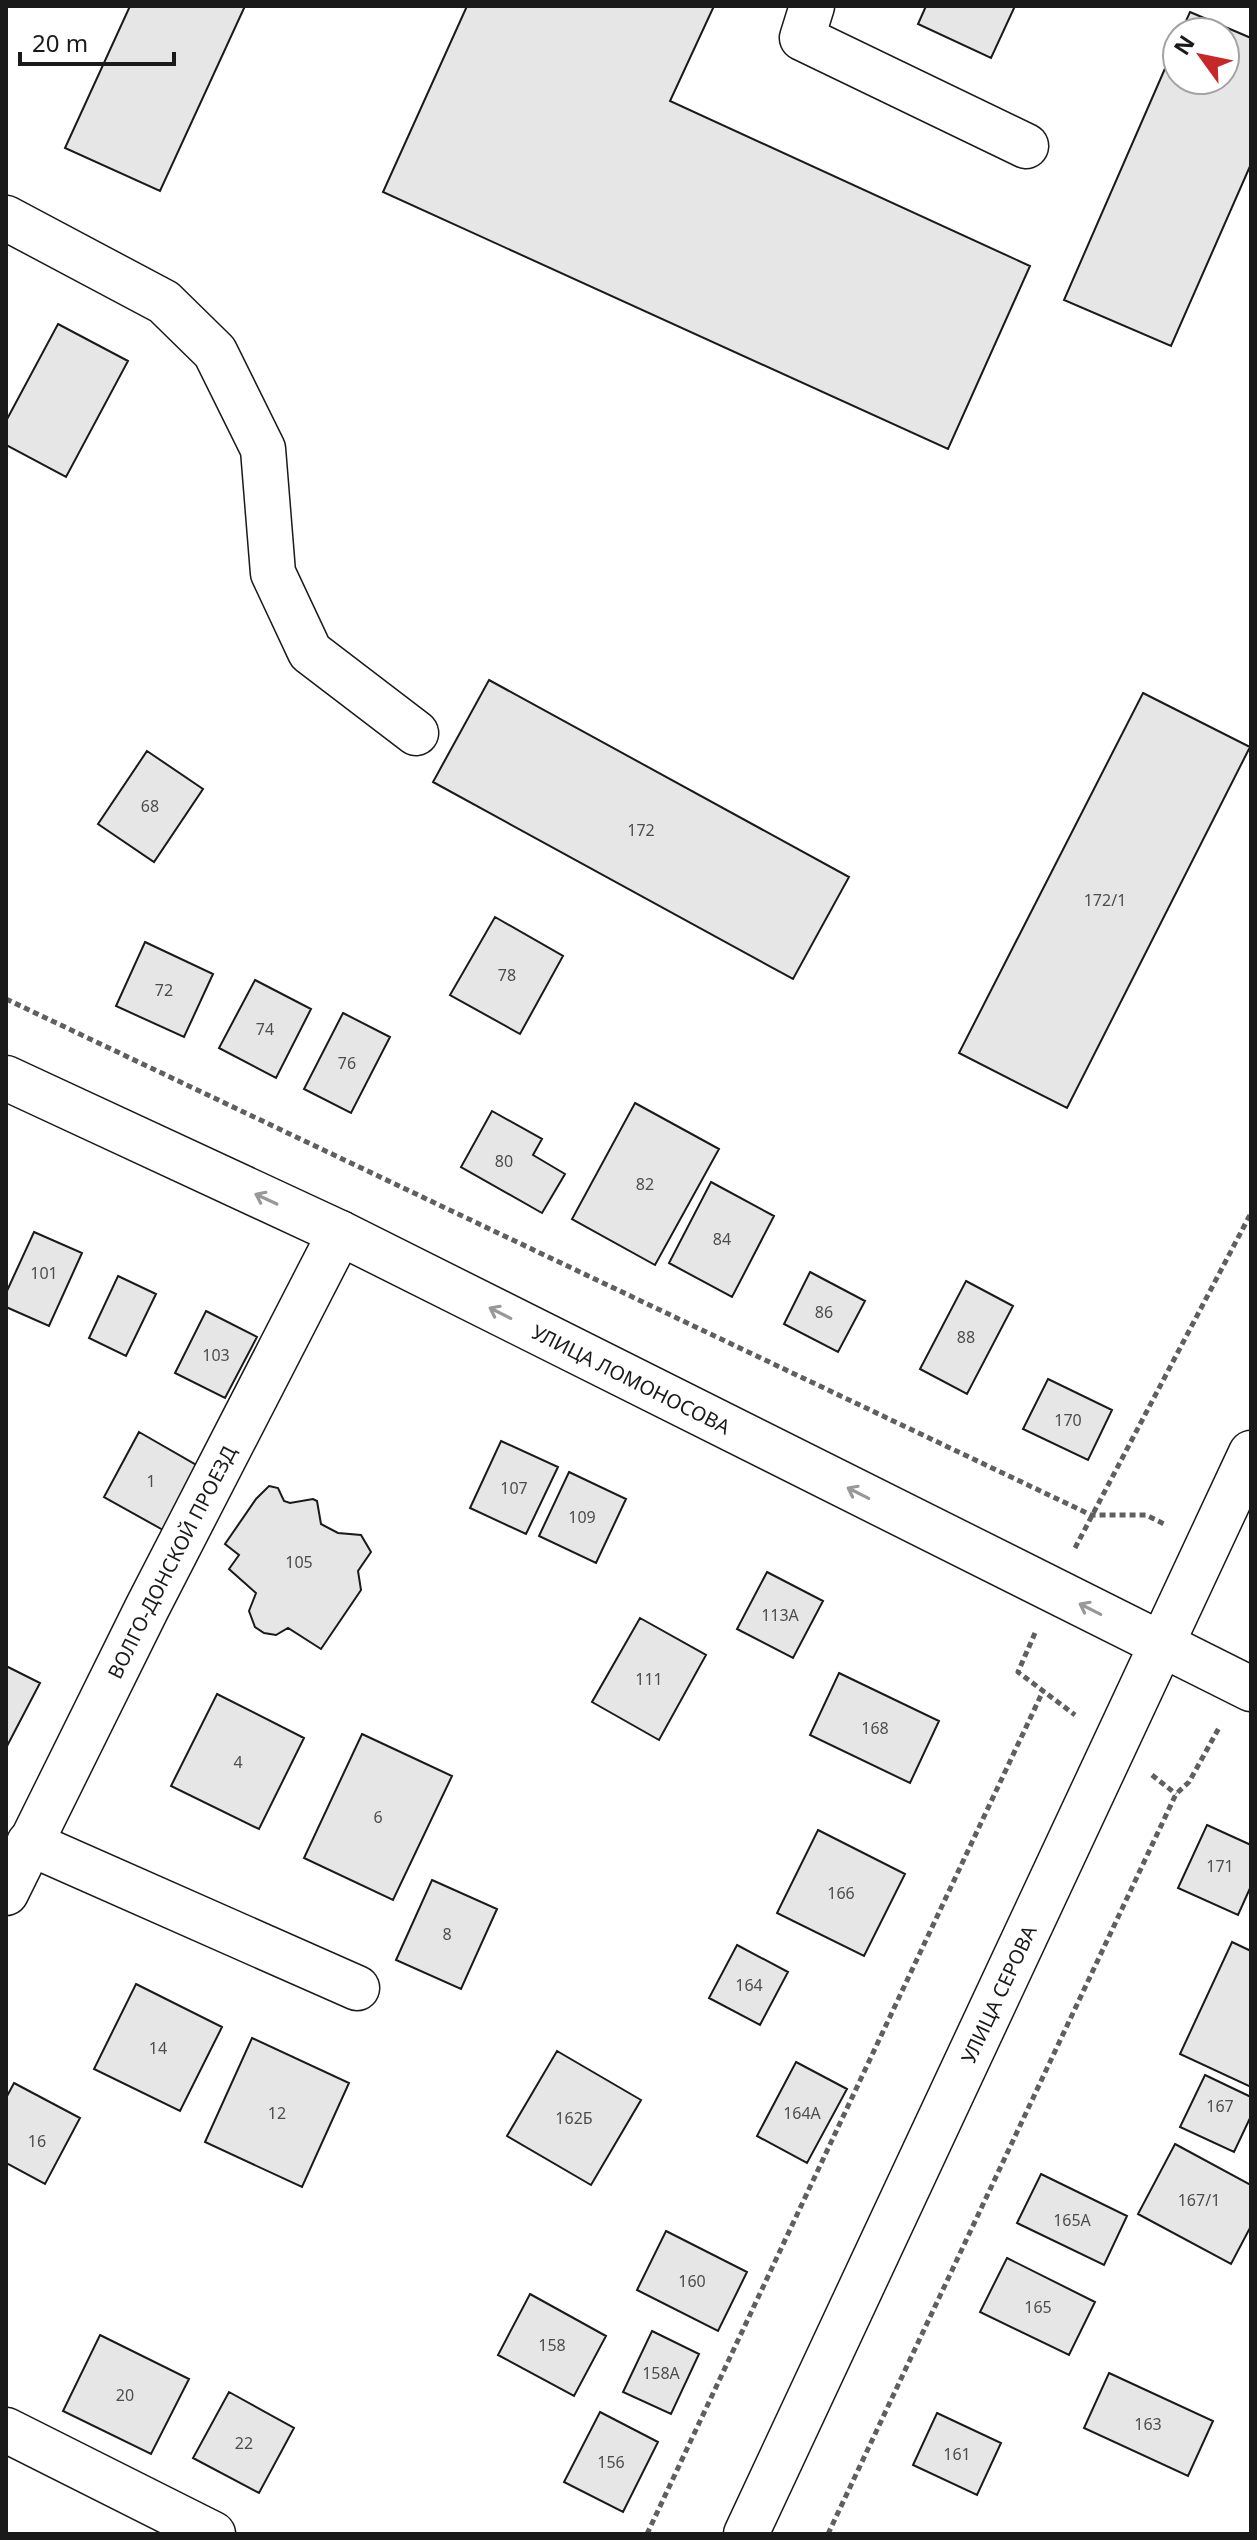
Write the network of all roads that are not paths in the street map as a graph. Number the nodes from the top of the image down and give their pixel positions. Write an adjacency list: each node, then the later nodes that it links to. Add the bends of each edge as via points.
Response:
1 (812, 6): 2 (street, via 802,38)
2 (1026, 146)
3 (6, 218): 4 (street, via 164,302 215,352 263,449 273,573 310,652)
4 (416, 733)
5 (6, 1078): 6 (street, УЛИЦА ЛОМОНОСОВА, one-way to 5)
6 (340, 1233): 8 (street, УЛИЦА ЛОМОНОСОВА, one-way to 6); 10 (street, ВОЛГО-ДОНСКОЙ ПРОЕЗД)
7 (1251, 1453): 8 (street, УЛИЦА СЕРОВА)
8 (1160, 1644): 9 (street, УЛИЦА ЛОМОНОСОВА); 14 (street, УЛИЦА СЕРОВА)
9 (1247, 1687)
10 (16, 1862): 11 (street)
11 (357, 1988)
12 (6, 2430): 13 (street)
13 (213, 2534)
14 (746, 2534)

